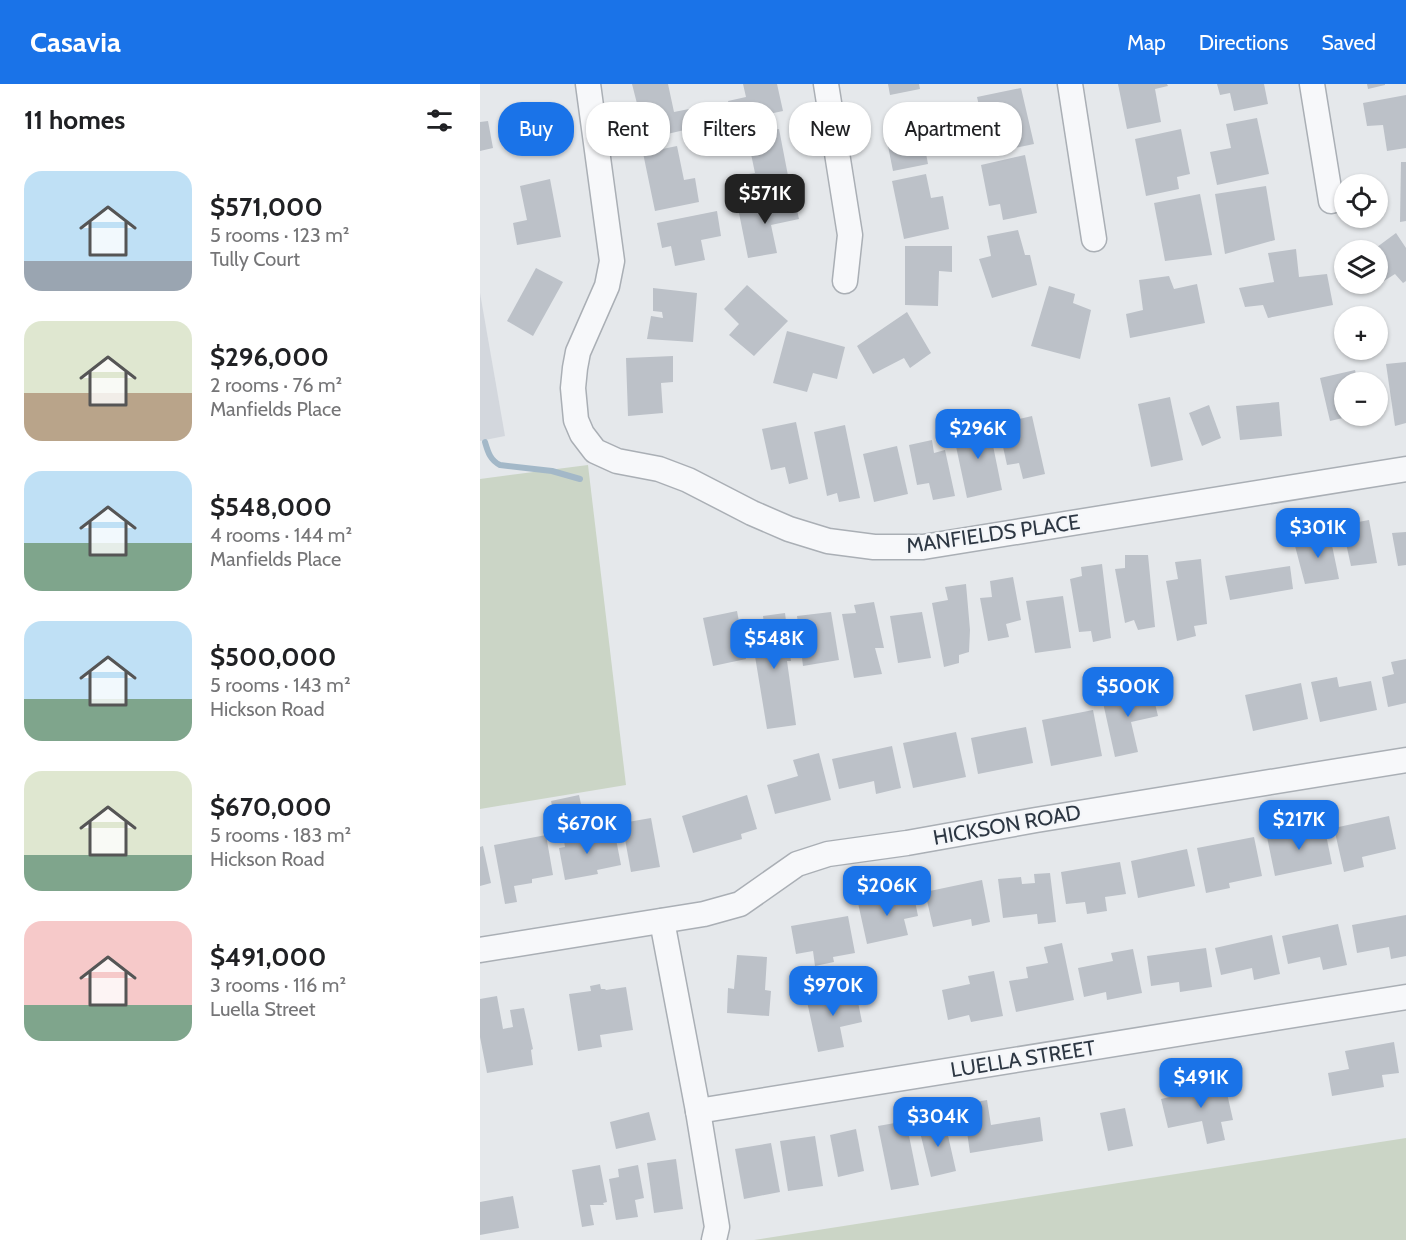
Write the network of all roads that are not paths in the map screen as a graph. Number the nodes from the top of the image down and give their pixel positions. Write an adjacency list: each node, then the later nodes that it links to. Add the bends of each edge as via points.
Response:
1 (588, 84): 8 (street, MANFIELDS PLACE, via 612,261 607,286 578,352 573,387 576,420 595,451 688,480 789,529 828,541 874,547 923,547)
2 (826, 84): 7 (street, via 850,235)
3 (1070, 84): 6 (street)
4 (1312, 84): 5 (street)
5 (1331, 201)
6 (1094, 239)
7 (845, 281)
8 (1406, 469)
9 (1406, 760): 10 (street, HICKSON ROAD, via 828,854 797,864 740,904)
10 (662, 921): 11 (street, HICKSON ROAD); 13 (street)
11 (480, 950)
12 (1406, 997): 13 (street, LUELLA STREET)
13 (698, 1111): 14 (street, via 717,1227)
14 (714, 1240)

